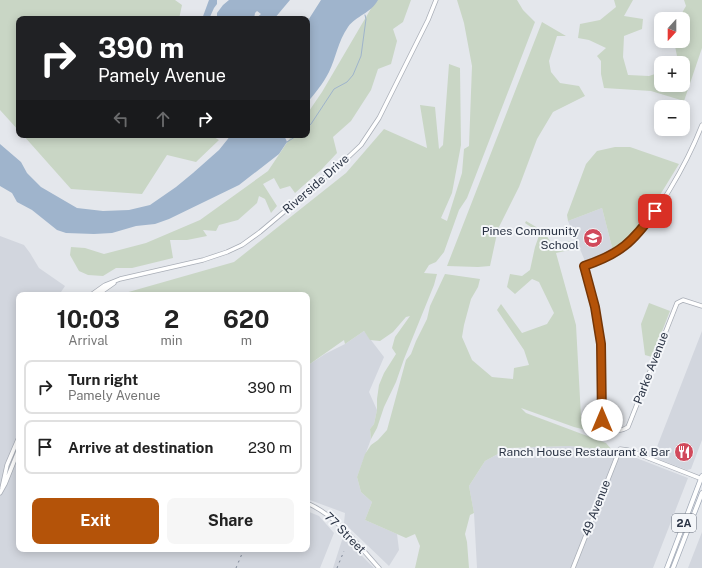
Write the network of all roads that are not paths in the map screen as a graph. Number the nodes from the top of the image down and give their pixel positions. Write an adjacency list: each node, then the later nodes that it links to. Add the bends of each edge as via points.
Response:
1 (436, 0): 4 (street, Riverside Drive, via 379,118 361,145 342,163 260,232 227,252 209,259)
2 (702, 125): 3 (street)
3 (701, 133): 7 (street, Parke Avenue, via 655,211 633,240 618,251 584,266 595,307 601,344 602,420 605,426 624,430 628,427 678,301)
4 (120, 279): 5 (street, Riverside Drive); 6 (street, Riverside Drive)
5 (95, 292)
6 (101, 292)
7 (702, 306)
8 (15, 457): 10 (street, via 7,465)
9 (702, 477): 14 (street, 49 Avenue, via 620,449); 15 (main road, 2A)
10 (0, 493)
11 (702, 493): 16 (main road, 2A)
12 (310, 505): 13 (street, 77 Street, via 332,518)
13 (379, 568)
14 (573, 568)
15 (667, 568)
16 (673, 568)

